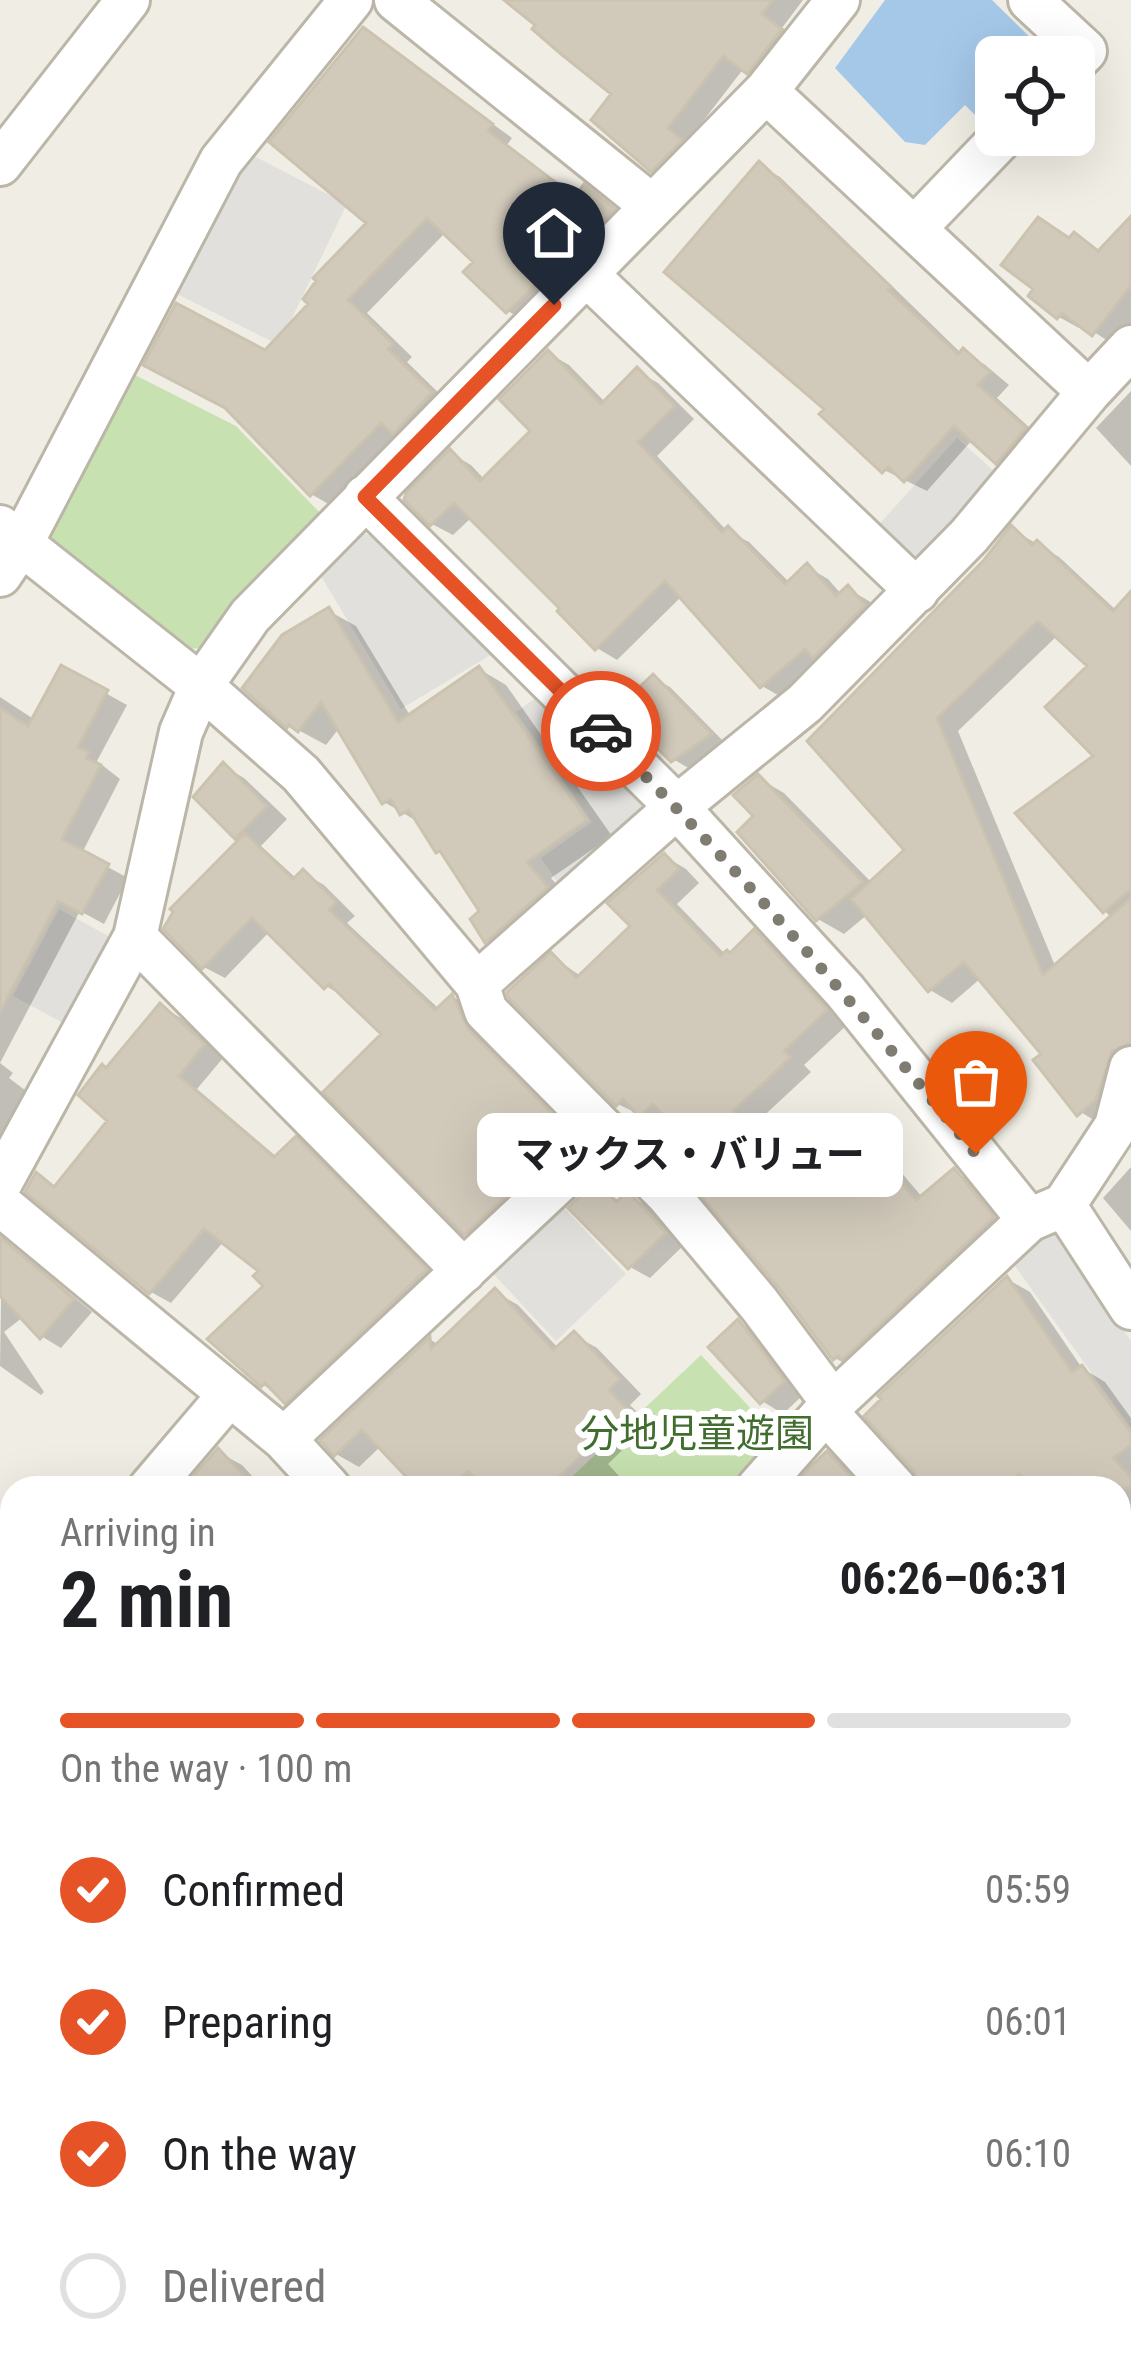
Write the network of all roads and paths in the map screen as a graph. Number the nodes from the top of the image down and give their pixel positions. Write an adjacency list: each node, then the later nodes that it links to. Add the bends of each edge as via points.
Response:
1 (128, 0): 9 (street)
2 (351, 0): 16 (street, via 221,161)
3 (396, 0): 10 (street)
4 (838, 0): 7 (street)
5 (1030, 0): 6 (street)
6 (1069, 36)
7 (766, 91): 10 (street); 11 (street)
8 (984, 156): 11 (street)
9 (0, 164)
10 (652, 206): 12 (street)
11 (914, 229): 14 (street)
12 (585, 273): 15 (street); 17 (street)
13 (1131, 347): 14 (street)
14 (1089, 392): 17 (street)
15 (365, 497): 18 (street, via 250,616); 19 (street)
16 (7, 549): 18 (street)
17 (917, 591): 19 (street, via 805,703)
18 (202, 686): 20 (street, via 181,732); 21 (street, via 302,774)
19 (677, 807): 21 (street); 26 (street)
20 (134, 937): 24 (street); 27 (street)
21 (477, 984): 23 (street, via 486,1011)
22 (1131, 1068): 26 (street, via 1116,1126)
23 (608, 1135): 27 (street); 30 (street, via 683,1214)
24 (0, 1184)
25 (0, 1204): 29 (street)
26 (1046, 1212): 28 (street); 30 (street)
27 (464, 1271): 31 (street)
28 (1131, 1308)
29 (230, 1394): 31 (street); 32 (street)
30 (830, 1408): 34 (street); 35 (street)
31 (284, 1439): 33 (street)
32 (160, 1476)
33 (317, 1476)
34 (769, 1476)
35 (886, 1476)

